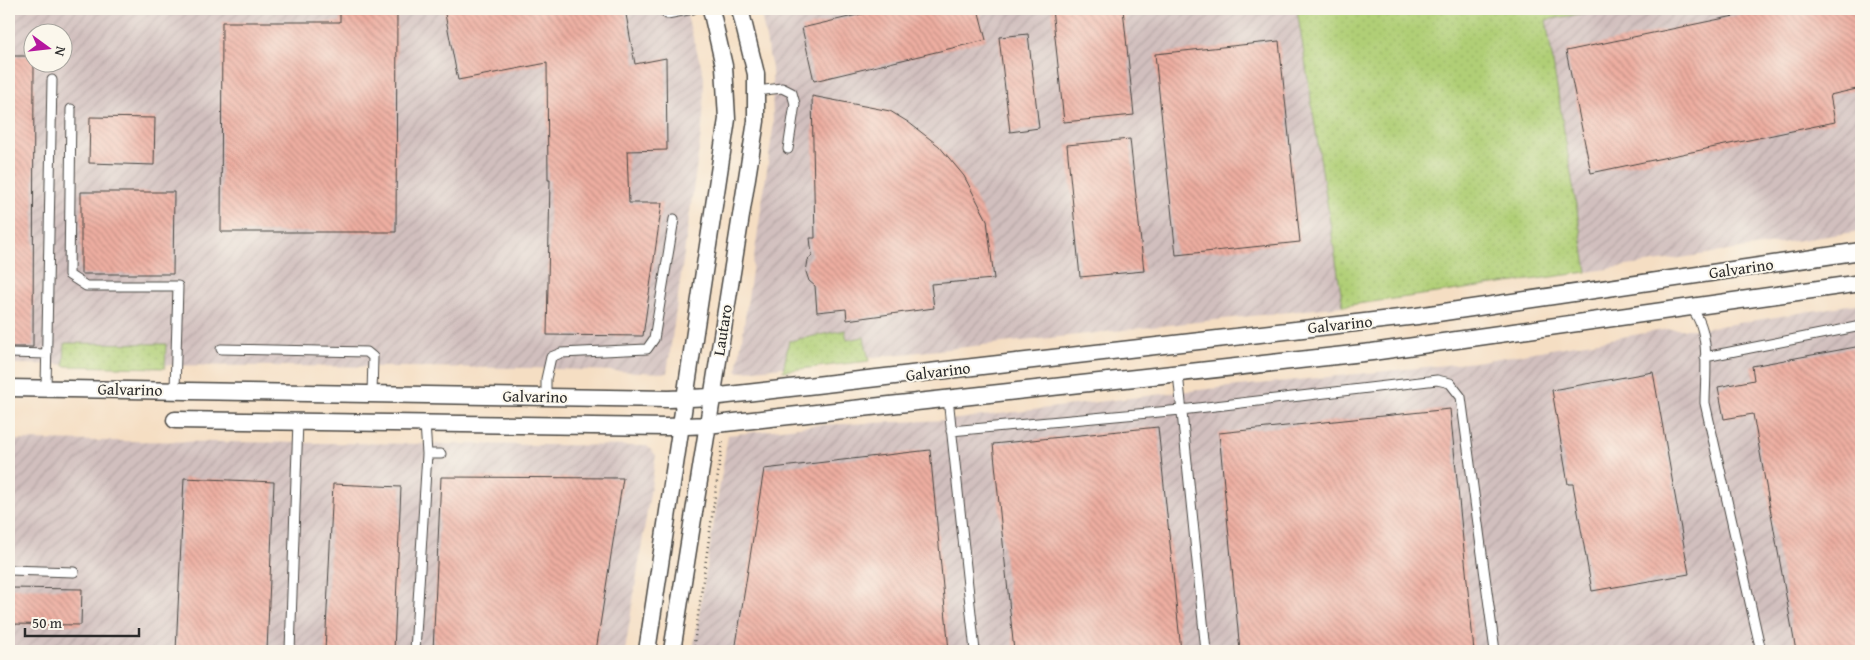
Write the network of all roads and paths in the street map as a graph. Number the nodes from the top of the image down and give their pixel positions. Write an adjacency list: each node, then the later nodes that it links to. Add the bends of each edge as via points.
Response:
1 (662, 9): 2 (lane, via 667,14)
2 (693, 9)
3 (711, 9): 26 (street, Lautaro, via 724,66 727,119)
4 (740, 9): 6 (street, Lautaro, via 756,74)
5 (52, 80): 16 (lane)
6 (756, 90): 8 (lane, via 782,88 792,93 795,104); 24 (street, Lautaro, via 756,120)
7 (71, 109): 21 (lane, via 69,275 86,286 178,286)
8 (788, 149)
9 (674, 220): 23 (lane, via 654,339 647,349 561,353 551,357)
10 (1861, 251): 24 (street, Galvarino, via 1417,316)
11 (1861, 283): 12 (street, Galvarino)
12 (1688, 307): 17 (lane, via 1695,312 1702,329); 18 (street, Galvarino, via 1372,352)
13 (1861, 326): 17 (lane)
14 (221, 349): 22 (lane, via 367,352 373,357)
15 (9, 353): 16 (lane)
16 (47, 354): 20 (lane)
17 (1705, 356): 47 (lane, via 1704,403)
18 (1178, 373): 25 (street, Galvarino); 27 (lane)
19 (9, 388): 20 (street, Galvarino)
20 (46, 388): 21 (street, Galvarino)
21 (175, 390): 22 (street, Galvarino)
22 (372, 394): 23 (street, Galvarino)
23 (546, 397): 26 (street, Galvarino)
24 (712, 398): 26 (street, Galvarino); 32 (street, Lautaro)
25 (948, 398): 31 (street, Galvarino); 34 (lane)
26 (684, 399): 33 (street, Lautaro)
27 (1181, 410): 34 (lane); 45 (lane); 46 (lane, via 1437,380 1450,383 1461,397)
28 (176, 420): 29 (street, Galvarino)
29 (298, 421): 30 (street, Galvarino); 39 (lane)
30 (425, 423): 33 (street, Galvarino); 35 (lane)
31 (726, 423): 32 (street, Galvarino); 43 (path)
32 (707, 425): 33 (street, Galvarino); 42 (street, Lautaro)
33 (681, 426): 41 (street, Lautaro)
34 (951, 431): 44 (lane)
35 (427, 454): 36 (lane); 40 (lane)
36 (441, 454)
37 (9, 570): 38 (lane)
38 (74, 572)
39 (290, 651)
40 (415, 651)
41 (647, 651)
42 (672, 651)
43 (694, 651)
44 (975, 651)
45 (1206, 651)
46 (1495, 651)
47 (1761, 651)

